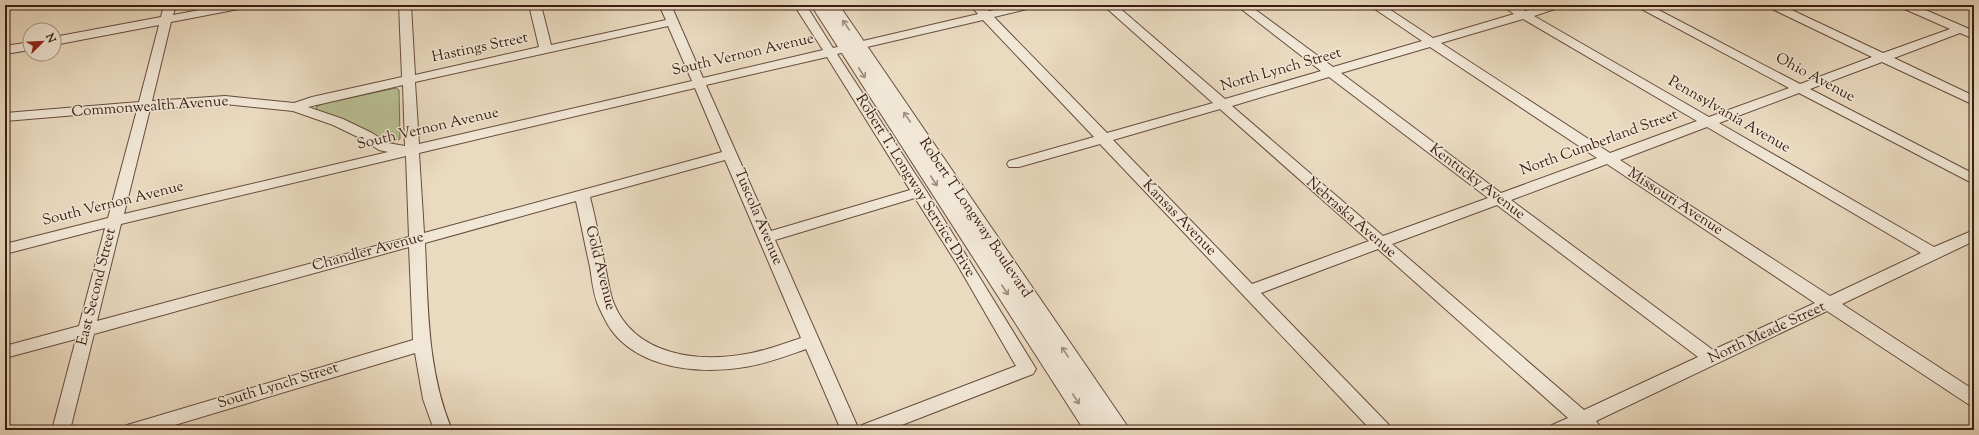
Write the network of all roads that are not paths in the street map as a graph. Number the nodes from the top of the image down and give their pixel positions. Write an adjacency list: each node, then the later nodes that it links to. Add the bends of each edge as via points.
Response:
1 (170, 5): 20 (street, East Second Street)
2 (244, 5): 20 (street)
3 (405, 5): 32 (street)
4 (535, 5): 29 (street)
5 (665, 5): 21 (street, Tuscola Avenue)
6 (800, 5): 27 (street, Robert T. Longway Service Drive)
7 (818, 5): 27 (street, Robert T Longway Boulevard)
8 (832, 5): 27 (street, Robert T Longway Boulevard, one-way to 8)
9 (1031, 5): 18 (street, South Vernon Avenue)
10 (1109, 5): 36 (street, Nebraska Avenue)
11 (1242, 5): 31 (street, Kentucky Avenue)
12 (1375, 5): 25 (street, Missouri Avenue)
13 (1507, 5): 19 (street, Pennsylvania Avenue)
14 (1557, 5): 19 (street, North Lynch Street)
15 (1640, 5): 34 (street, Ohio Avenue)
16 (1772, 5): 30 (street)
17 (1904, 5): 22 (street)
18 (982, 10): 27 (street, South Vernon Avenue); 41 (street, Kansas Avenue)
19 (1525, 15): 25 (street, North Lynch Street); 40 (street, Pennsylvania Avenue)
20 (166, 20): 24 (street); 37 (street, East Second Street)
21 (672, 22): 29 (street, Hastings Street); 33 (street, Tuscola Avenue)
22 (1961, 29): 23 (street); 30 (street, North Cumberland Street)
23 (1974, 35)
24 (62, 40)
25 (1432, 43): 31 (street, North Lynch Street); 44 (street, Missouri Avenue)
26 (22, 47): 28 (street)
27 (845, 49): 33 (street, South Vernon Avenue); 47 (street, Robert T. Longway Service Drive); 65 (street, Robert T Longway Boulevard)
28 (5, 50)
29 (546, 50): 32 (street, Hastings Street)
30 (1882, 58): 34 (street, North Cumberland Street); 35 (street)
31 (1332, 72): 36 (street, North Lynch Street); 49 (street, Kentucky Avenue)
32 (409, 80): 38 (street, Hastings Street); 42 (street)
33 (699, 83): 42 (street, South Vernon Avenue); 43 (street, Tuscola Avenue)
34 (1799, 88): 40 (street, North Cumberland Street); 46 (street, Ohio Avenue)
35 (1974, 101)
36 (1222, 104): 41 (street, North Lynch Street); 54 (street, Nebraska Avenue)
37 (144, 105): 38 (street, Commonwealth Avenue, via 225,100); 39 (street, Commonwealth Avenue); 50 (street, East Second Street)
38 (295, 107): 42 (street, Commonwealth Avenue, via 338,122 384,147)
39 (5, 117)
40 (1707, 121): 44 (street, North Cumberland Street); 56 (street, Pennsylvania Avenue)
41 (1104, 139): 45 (street, North Lynch Street); 57 (street, Kansas Avenue)
42 (411, 150): 50 (street, South Vernon Avenue); 53 (street)
43 (731, 154): 48 (street, Chandler Avenue); 52 (street, Tuscola Avenue)
44 (1608, 158): 49 (street, North Cumberland Street); 58 (street, Missouri Avenue)
45 (1014, 164)
46 (1974, 180)
47 (920, 192): 52 (street); 71 (street, Robert T. Longway Service Drive, via 1027,369)
48 (582, 194): 53 (street, Chandler Avenue); 60 (street, Gold Avenue, via 606,305 622,332 643,350 661,357 688,362 737,362)
49 (1499, 198): 54 (street, North Cumberland Street); 63 (street, Kentucky Avenue)
50 (114, 221): 55 (street, South Vernon Avenue); 59 (street, East Second Street)
51 (1974, 235): 56 (street, North Meade Street)
52 (767, 237): 60 (street, Tuscola Avenue)
53 (416, 239): 59 (street, Chandler Avenue); 61 (street)
54 (1379, 242): 57 (street, North Cumberland Street); 66 (street, Nebraska Avenue)
55 (5, 249)
56 (1934, 254): 58 (street, North Meade Street)
57 (1249, 291): 73 (street, Kansas Avenue)
58 (1830, 304): 63 (street, North Meade Street); 64 (street, Missouri Avenue)
59 (87, 330): 62 (street, Chandler Avenue); 67 (street, East Second Street)
60 (810, 341): 70 (street, Tuscola Avenue)
61 (422, 345): 68 (street, South Lynch Street); 69 (street, via 439,422)
62 (5, 352)
63 (1712, 359): 66 (street, North Meade Street)
64 (1974, 399)
65 (1098, 421): 72 (street, Robert T Longway Boulevard)
66 (1588, 425): 74 (street, North Meade Street)
67 (61, 430)
68 (134, 430)
69 (444, 430)
70 (850, 430)
71 (869, 430)
72 (1119, 430)
73 (1382, 430)
74 (1559, 430)

